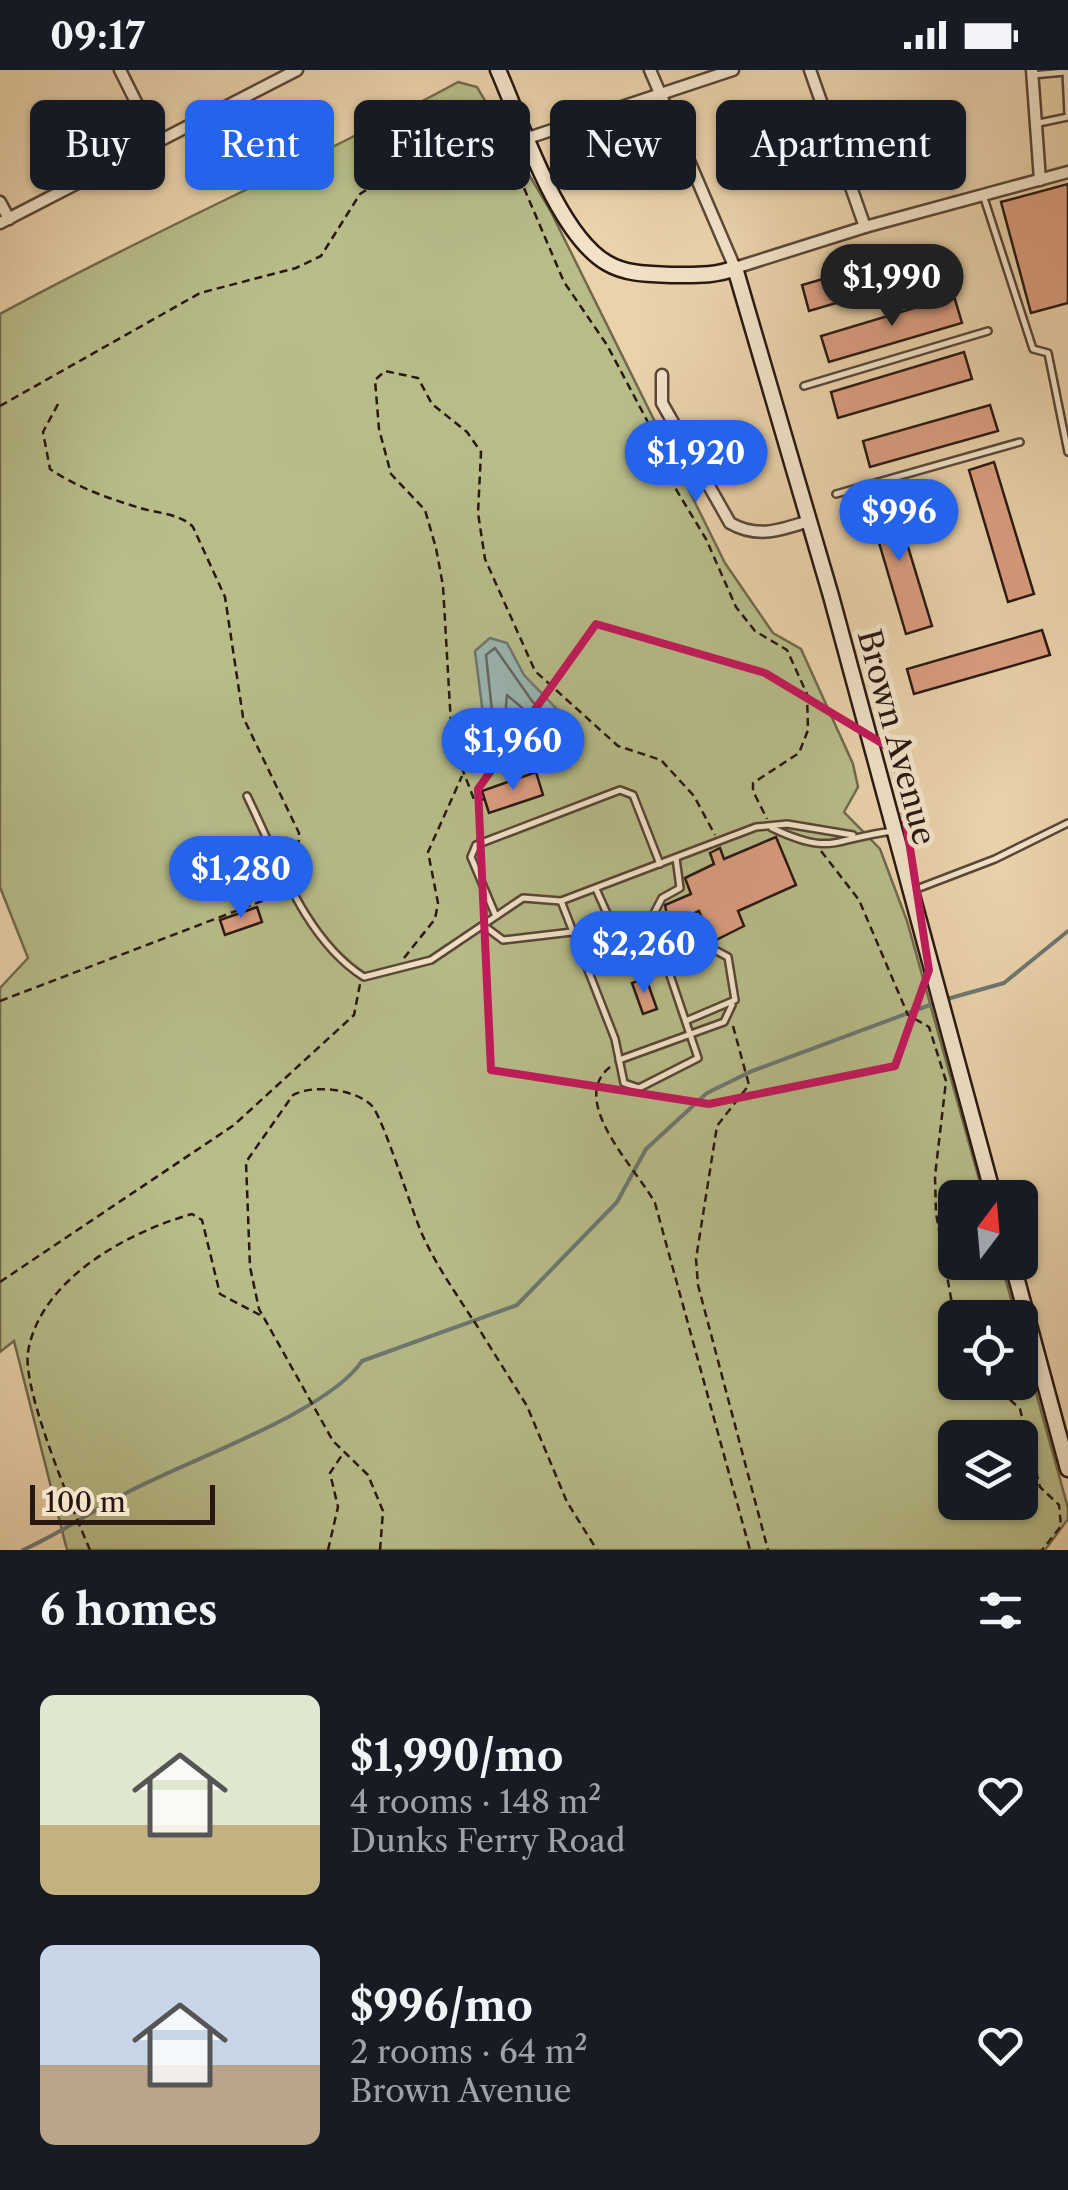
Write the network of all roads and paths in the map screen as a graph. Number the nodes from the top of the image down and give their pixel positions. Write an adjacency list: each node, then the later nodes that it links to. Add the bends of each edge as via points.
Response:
1 (120, 70): 10 (street)
2 (298, 70): 14 (street)
3 (498, 70): 11 (street)
4 (650, 70): 9 (street, Brown Avenue)
5 (732, 70): 9 (street)
6 (810, 70): 23 (street)
7 (1032, 72): 8 (lane); 13 (street)
8 (1067, 72): 12 (lane)
9 (660, 96): 15 (street); 24 (street, Brown Avenue)
10 (135, 100)
11 (511, 100)
12 (1068, 116): 13 (lane)
13 (1036, 124): 18 (street)
14 (165, 137)
15 (530, 137)
16 (530, 142): 24 (street, via 567,216 608,263 653,274 712,276)
17 (1068, 172): 18 (street)
18 (1040, 180): 20 (street)
19 (64, 190): 22 (street)
20 (983, 195): 23 (street); 31 (lane, via 1034,348 1048,353)
21 (0, 202): 22 (street)
22 (4, 221)
23 (865, 227): 24 (street)
24 (736, 268): 33 (street, Brown Avenue)
25 (988, 330): 27 (lane)
26 (662, 375): 33 (street, via 662,403 730,523 765,534)
27 (804, 386)
28 (58, 404): 45 (path, via 43,432 50,469 193,527 225,597 243,718 299,833 298,852)
29 (0, 406): 38 (path, via 186,300 321,256 360,194 442,134 456,134 473,146 504,140 564,282 607,345 736,606 754,631 787,650 807,694 808,730 799,752 754,783)
30 (1020, 442): 32 (lane)
31 (1068, 452)
32 (836, 494)
33 (810, 522): 39 (street, Brown Avenue)
34 (463, 775): 36 (path, via 475,802); 41 (path, via 452,742 440,567 424,510 391,474 383,451 375,380 384,371 418,378 432,404 468,432 481,452 478,513 485,559 535,671 618,746 661,760 694,796); 55 (path, via 428,855 438,903 434,920)
35 (247, 796): 45 (lane)
36 (484, 799)
37 (1068, 823): 48 (lane)
38 (769, 827): 40 (lane, via 788,824); 41 (lane); 42 (lane)
39 (894, 831): 40 (lane); 48 (street, Brown Avenue)
40 (853, 836): 42 (lane)
41 (718, 841): 43 (lane)
42 (818, 846): 66 (path, via 859,900 908,1015 930,1027 946,1082 935,1176)
43 (676, 858): 44 (lane); 51 (lane, via 680,888 662,898)
44 (660, 864): 47 (lane); 50 (lane, via 633,795 620,790 476,845 471,857)
45 (284, 872): 46 (lane)
46 (294, 889): 56 (lane, via 332,952); 57 (path)
47 (596, 889): 49 (lane); 51 (lane, via 614,929)
48 (911, 891): 63 (street, Brown Avenue)
49 (561, 900): 50 (lane, via 523,898); 53 (lane)
50 (495, 914): 52 (lane)
51 (651, 919): 54 (lane)
52 (483, 924): 53 (lane, via 503,940); 55 (lane, via 431,960)
53 (572, 932): 62 (lane)
54 (668, 966): 58 (lane, via 722,951 736,994); 59 (lane)
55 (386, 974): 56 (lane)
56 (364, 978): 65 (path, via 354,1015 234,1125)
57 (0, 1000)
58 (732, 1005): 59 (lane); 61 (lane, via 724,1022)
59 (687, 1020): 61 (lane)
60 (731, 1022): 76 (path, via 749,1085 717,1126 696,1259)
61 (692, 1035): 62 (lane); 62 (lane, via 694,1063 639,1088 624,1082)
62 (619, 1060): 75 (path, via 601,1075 595,1104 655,1203)
63 (989, 1180)
64 (1017, 1280): 70 (street)
65 (0, 1282)
66 (951, 1300)
67 (263, 1315): 69 (path); 71 (path, via 220,1294 202,1220 195,1215 78,1270 52,1296 28,1354 40,1426); 74 (path, via 250,1267 246,1162 283,1104 302,1090 359,1096 378,1115 434,1260 528,1406 567,1502)
68 (1010, 1400): 77 (path, via 1020,1409 1040,1487 1060,1509 1057,1536)
69 (343, 1454): 72 (path, via 330,1474 338,1507); 73 (path, via 368,1475 383,1511)
70 (1068, 1469)
71 (90, 1550)
72 (328, 1550)
73 (380, 1550)
74 (597, 1550)
75 (750, 1550)
76 (768, 1550)
77 (1042, 1550)

